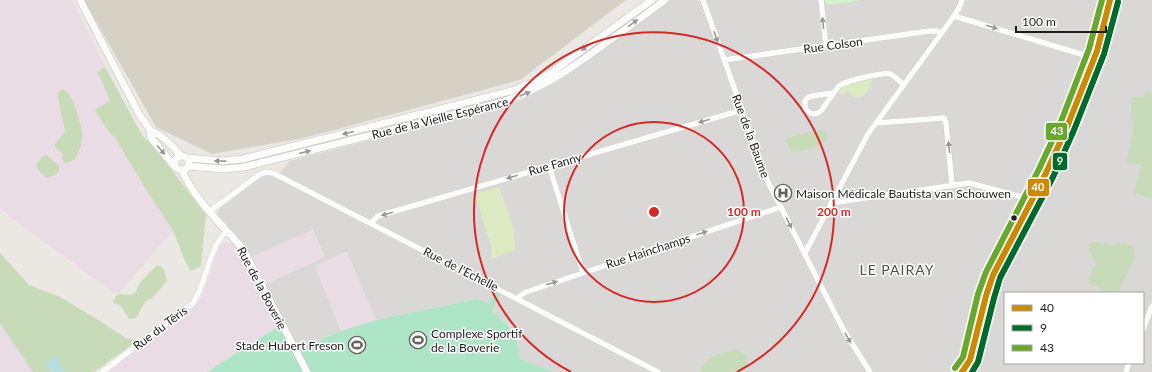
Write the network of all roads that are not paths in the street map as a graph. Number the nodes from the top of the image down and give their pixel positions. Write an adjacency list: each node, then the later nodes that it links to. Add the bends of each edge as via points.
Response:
1 (80, 0): 17 (street, via 139,114)
2 (652, 0): 18 (street, Rue de la Vieille Espérance, one-way to 18, via 552,72 518,89)
3 (665, 0): 20 (street, Rue de la Vieille Espérance, one-way to 3, via 499,104 524,95 562,75)
4 (703, 0): 12 (street, Rue de la Baume, one-way to 12)
5 (821, 0): 10 (street, one-way to 5)
6 (962, 0): 8 (street)
7 (1110, 0): 11 (main road)
8 (954, 16): 9 (street); 11 (street, one-way to 11)
9 (941, 33): 10 (street, Rue Colson, via 930,31); 13 (street)
10 (826, 46): 12 (street, Rue Colson)
11 (1094, 58): 26 (main road, via 1062,139)
12 (724, 60): 15 (street, Rue de la Baume)
13 (903, 84): 14 (street, via 891,74 882,73 844,82); 16 (street)
14 (833, 93): 14 (street, via 818,113 809,113 805,108 805,101 809,97)
15 (742, 110): 21 (street, Rue Fanny, one-way to 21); 28 (street, Rue de la Baume, via 767,180)
16 (876, 123): 25 (street, one-way to 16, via 944,118); 27 (street)
17 (151, 131): 19 (street); 22 (street, one-way to 22, via 152,139)
18 (252, 156): 19 (street, Rue de la Vieille Espérance, one-way to 19, via 228,161); 20 (street); 23 (street)
19 (184, 157): 22 (street, via 175,160); 24 (street, via 189,163)
20 (267, 161): 23 (street, Rue de la Vieille Espérance)
21 (549, 166): 30 (street, Rue Fanny, one-way to 30, via 378,216); 33 (street)
22 (175, 167): 24 (street, via 179,170)
23 (244, 167): 24 (street, Rue de la Vieille Espérance)
24 (185, 168): 29 (street, Rue de la Boverie, via 187,181)
25 (952, 186): 26 (street, via 971,184 1019,196); 27 (street)
26 (1031, 202): 41 (main road, via 992,275 970,360)
27 (831, 203): 32 (street)
28 (780, 207): 32 (street, Rue de la Baume, one-way to 32); 33 (street, Rue Hainchamps, one-way to 28)
29 (210, 211): 30 (street, Rue de l'Echelle, via 250,181 271,172); 31 (street, Rue de la Boverie)
30 (371, 223): 34 (street, Rue de l'Echelle)
31 (227, 231): 37 (street, Rue du Têris, via 215,246 193,303); 38 (street, Rue de la Boverie, via 245,253)
32 (805, 253): 40 (street, Rue de la Baume, one-way to 40, via 843,329)
33 (583, 273): 34 (street, Rue Hainchamps, one-way to 33, via 526,292)
34 (518, 299): 39 (street, Rue de l'Echelle)
35 (1152, 306): 36 (street)
36 (1144, 326)
37 (102, 372)
38 (307, 372)
39 (658, 372)
40 (870, 372)
41 (962, 372)

